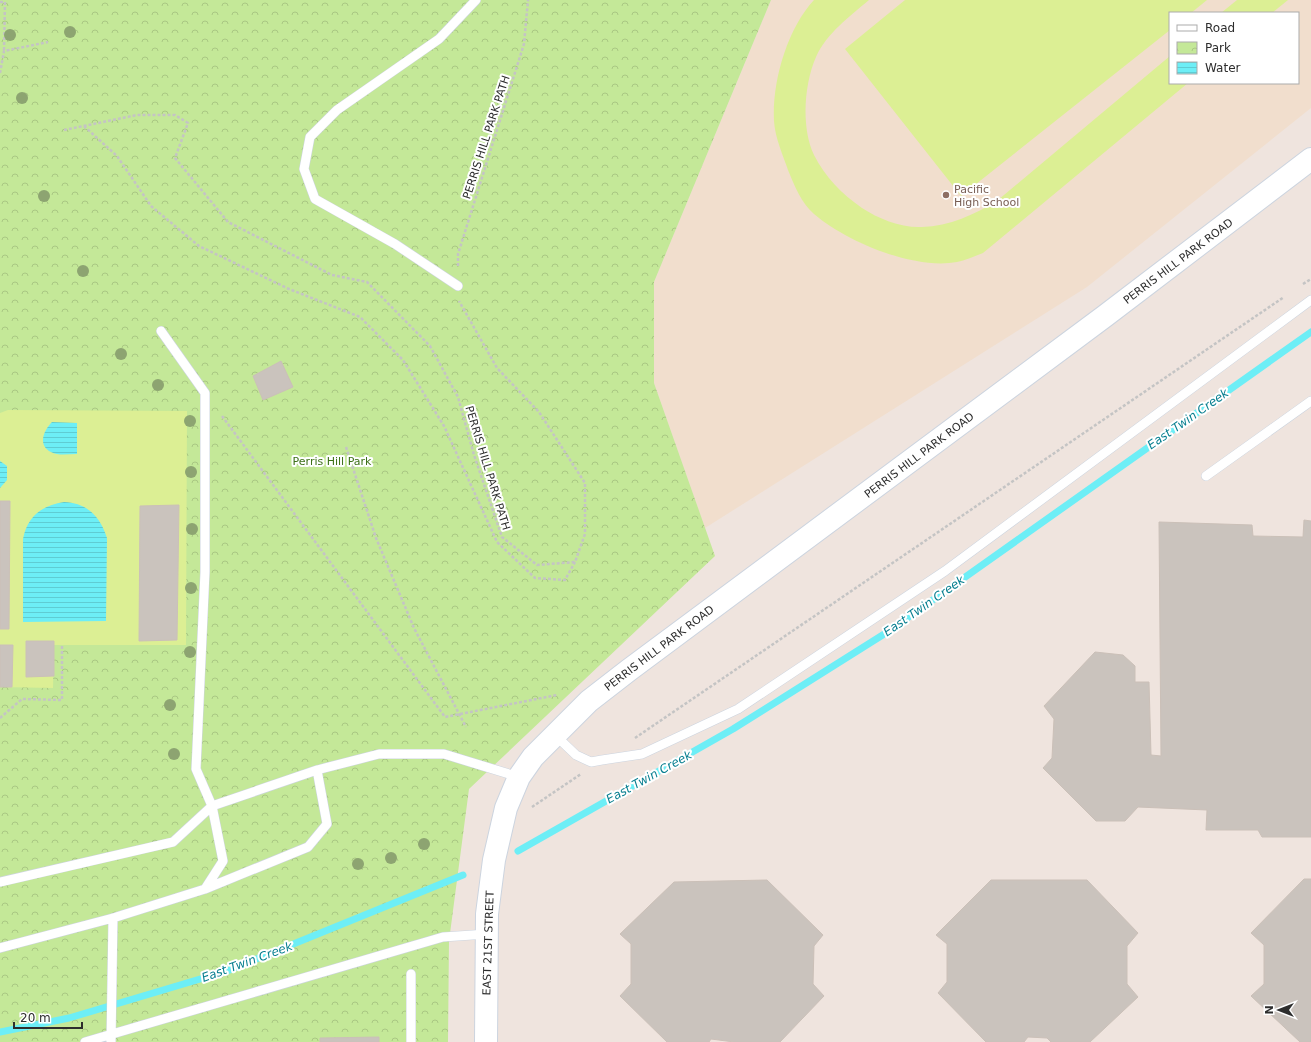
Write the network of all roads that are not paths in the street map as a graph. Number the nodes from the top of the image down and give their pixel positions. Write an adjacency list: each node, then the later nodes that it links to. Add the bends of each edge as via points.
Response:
1 (476, 0): 3 (lane, via 439,39 337,110 310,137 304,169 315,199 395,244)
2 (1311, 159): 8 (street, PERRIS HILL PARK ROAD, via 1105,316 629,670 589,701)
3 (458, 286)
4 (1311, 300): 8 (lane, via 945,571 738,709 642,754 591,762 576,755)
5 (162, 331): 12 (lane, via 205,393 205,572 196,769)
6 (1311, 402): 7 (lane)
7 (1206, 476)
8 (555, 735): 9 (street, PERRIS HILL PARK ROAD)
9 (533, 757): 11 (street, EAST 21ST STREET)
10 (317, 770): 11 (lane, via 380,754 444,754); 12 (lane); 14 (lane, via 327,824 308,847)
11 (519, 777): 16 (street, EAST 21ST STREET, via 516,810 494,860)
12 (212, 806): 13 (lane, via 173,842); 14 (lane, via 222,861)
13 (0, 882)
14 (205, 889): 15 (lane)
15 (113, 918): 17 (lane); 19 (lane)
16 (487, 924): 19 (lane); 22 (street, EAST 21ST STREET)
17 (0, 948)
18 (411, 974): 21 (lane)
19 (111, 1034): 20 (lane)
20 (85, 1042)
21 (411, 1042)
22 (486, 1042)

